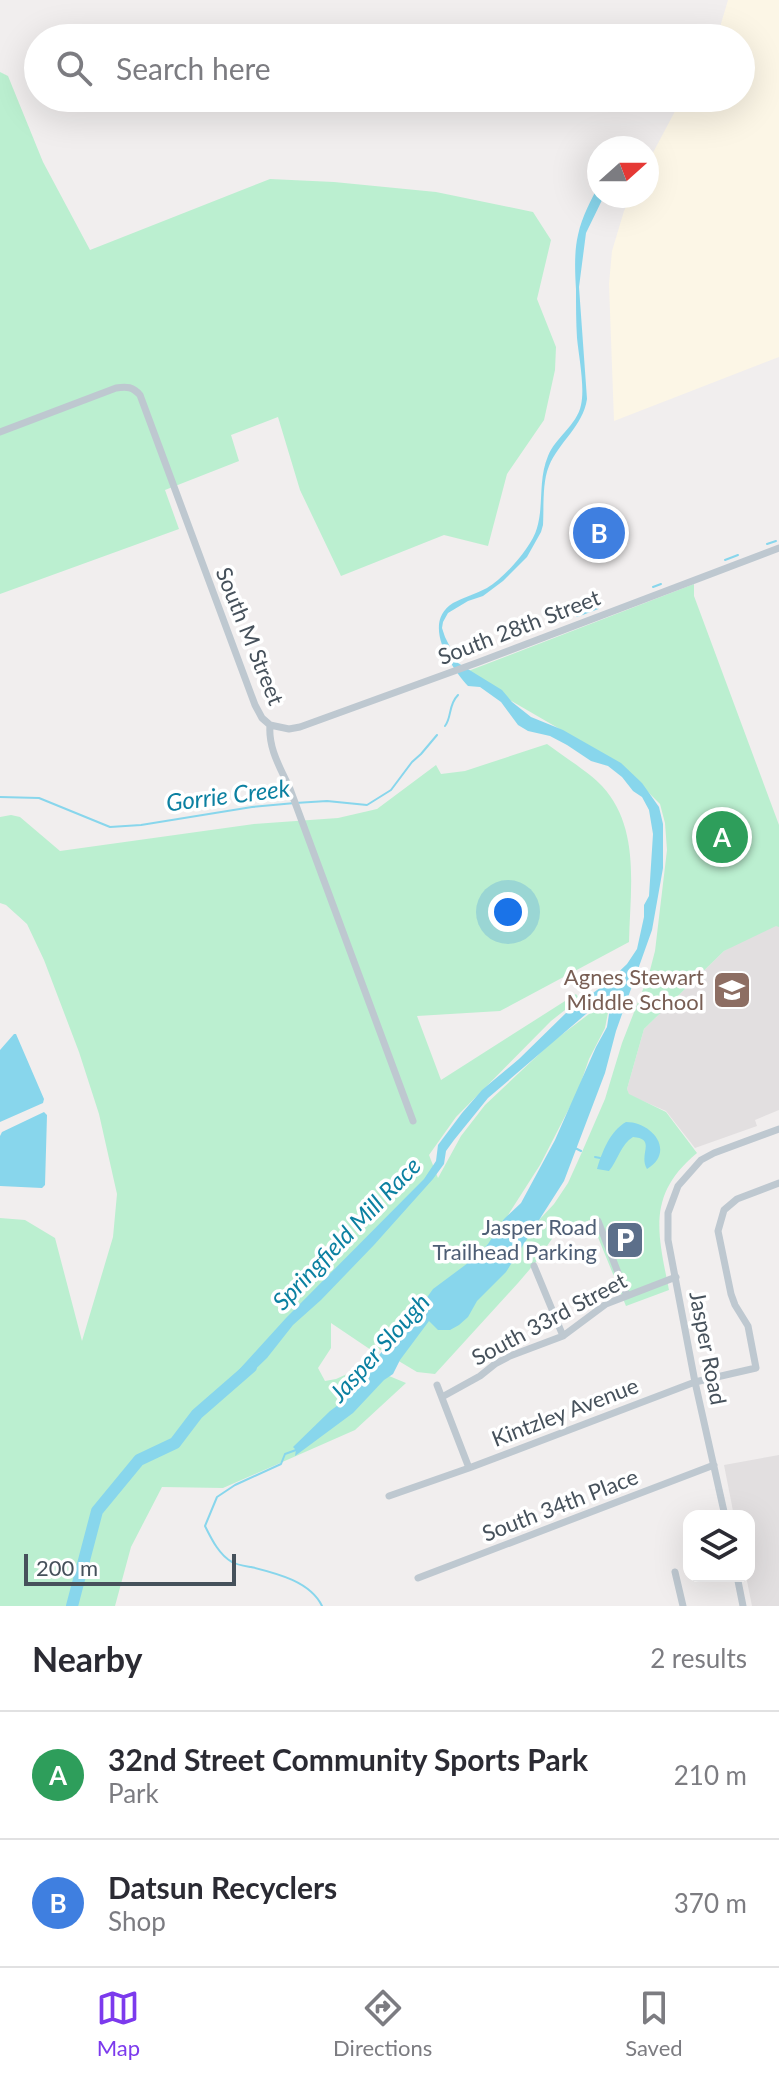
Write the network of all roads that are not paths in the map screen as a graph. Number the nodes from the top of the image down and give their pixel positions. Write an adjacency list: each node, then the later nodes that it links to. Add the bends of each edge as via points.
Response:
1 (0, 432): 3 (street, South M Street, via 116,388 126,386 140,395 255,705)
2 (779, 548): 3 (street, South 28th Street, via 300,727)
3 (270, 725): 4 (street, South M Street, via 272,751)
4 (413, 1121)
5 (779, 1129): 9 (street, Jasper Road, via 701,1160 678,1186 667,1224)
6 (779, 1183): 12 (street, Kintzley Avenue, via 737,1199 724,1210 718,1231 731,1294 748,1326 756,1368)
7 (598, 1221): 10 (street)
8 (534, 1266): 11 (street)
9 (676, 1277): 10 (street, South 33rd Street); 12 (street, Jasper Road)
10 (627, 1296): 11 (street, South 33rd Street, via 606,1304)
11 (563, 1336): 14 (street, South 33rd Street, via 510,1356)
12 (695, 1382): 15 (street, Jasper Road); 16 (street, Kintzley Avenue)
13 (437, 1385): 14 (street)
14 (442, 1397): 16 (street)
15 (714, 1465): 18 (street, Jasper Road); 20 (street, South 34th Place)
16 (469, 1468): 17 (street, Kintzley Avenue)
17 (389, 1496)
18 (724, 1510)
19 (675, 1572): 22 (street)
20 (418, 1578)
21 (738, 1582): 23 (street)
22 (683, 1606)
23 (743, 1606)

